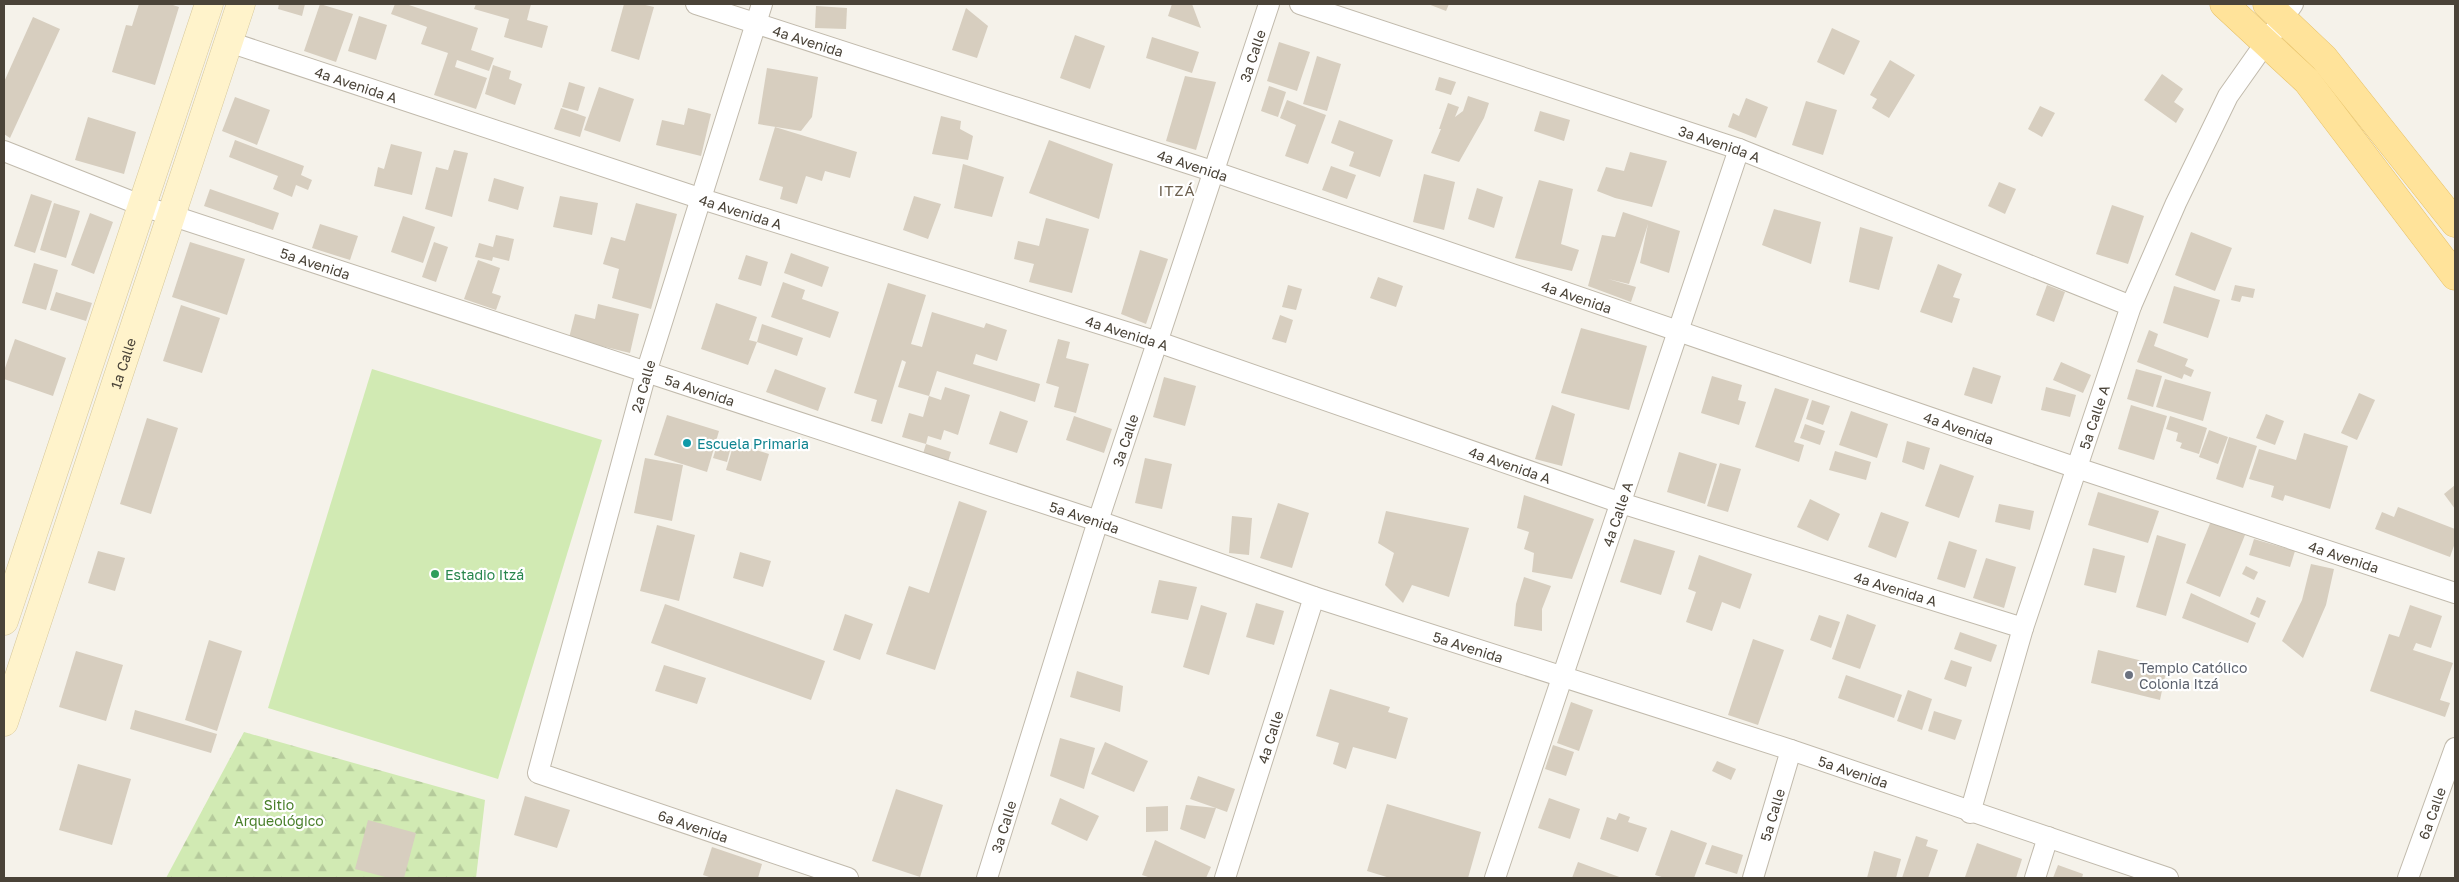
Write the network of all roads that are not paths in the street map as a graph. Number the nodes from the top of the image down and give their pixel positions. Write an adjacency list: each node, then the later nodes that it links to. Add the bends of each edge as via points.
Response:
1 (209, 4): 16 (main road)
2 (241, 4): 11 (main road, 1a Calle)
3 (696, 4): 9 (street, 4a Avenida)
4 (762, 4): 9 (street, 2a Calle)
5 (1269, 4): 14 (street, 3a Calle)
6 (1300, 4): 12 (street, 3a Avenida A)
7 (2224, 4): 10 (main road)
8 (2281, 8): 10 (street, 5a Calle A); 18 (main road)
9 (756, 23): 14 (street, 4a Avenida); 15 (street, 2a Calle)
10 (2266, 41): 19 (main road, via 2307,81); 20 (street, 5a Calle A, via 2228,96 2176,202)
11 (229, 42): 15 (street, 4a Avenida A); 17 (main road, 1a Calle)
12 (1739, 149): 20 (street, 3a Avenida A); 21 (street, 4a Calle A)
13 (4, 152): 16 (street, 5a Avenida)
14 (1212, 171): 21 (street, 4a Avenida); 22 (street, 3a Calle)
15 (702, 199): 22 (street, 4a Avenida A); 23 (street, 2a Calle)
16 (143, 206): 17 (street, 5a Avenida); 27 (main road)
17 (173, 216): 23 (street, 5a Avenida); 28 (main road, 1a Calle)
18 (2455, 223)
19 (2455, 276)
20 (2131, 306): 24 (street, 5a Calle A)
21 (1678, 330): 24 (street, 4a Avenida); 25 (street, 4a Calle A)
22 (1158, 342): 25 (street, 4a Avenida A); 26 (street, 3a Calle)
23 (646, 373): 26 (street, 5a Avenida); 37 (street, 2a Calle)
24 (2077, 468): 29 (street, 4a Avenida); 32 (street, 5a Calle A)
25 (1620, 503): 32 (street, 4a Avenida A); 33 (street, 4a Calle A)
26 (1098, 521): 30 (street, 5a Avenida); 41 (street, 3a Calle)
27 (10, 576): 28 (main road); 31 (main road)
28 (46, 592): 34 (main road, 1a Calle)
29 (2455, 593)
30 (1314, 597): 33 (street, 5a Avenida); 42 (street, 4a Calle)
31 (4, 621)
32 (2023, 628): 38 (street, 5a Calle A)
33 (1562, 675): 36 (street, 5a Avenida); 43 (street, 4a Calle A)
34 (4, 722)
35 (2455, 748): 47 (street, 6a Calle)
36 (1791, 750): 38 (street, 5a Avenida); 44 (street, 5a Calle)
37 (538, 773): 40 (street, 6a Avenida)
38 (1970, 813): 39 (street, 5a Avenida)
39 (2048, 837): 45 (street); 46 (street, 5a Avenida)
40 (848, 878)
41 (987, 878)
42 (1224, 878)
43 (1494, 878)
44 (1753, 878)
45 (2035, 878)
46 (2168, 878)
47 (2408, 878)

